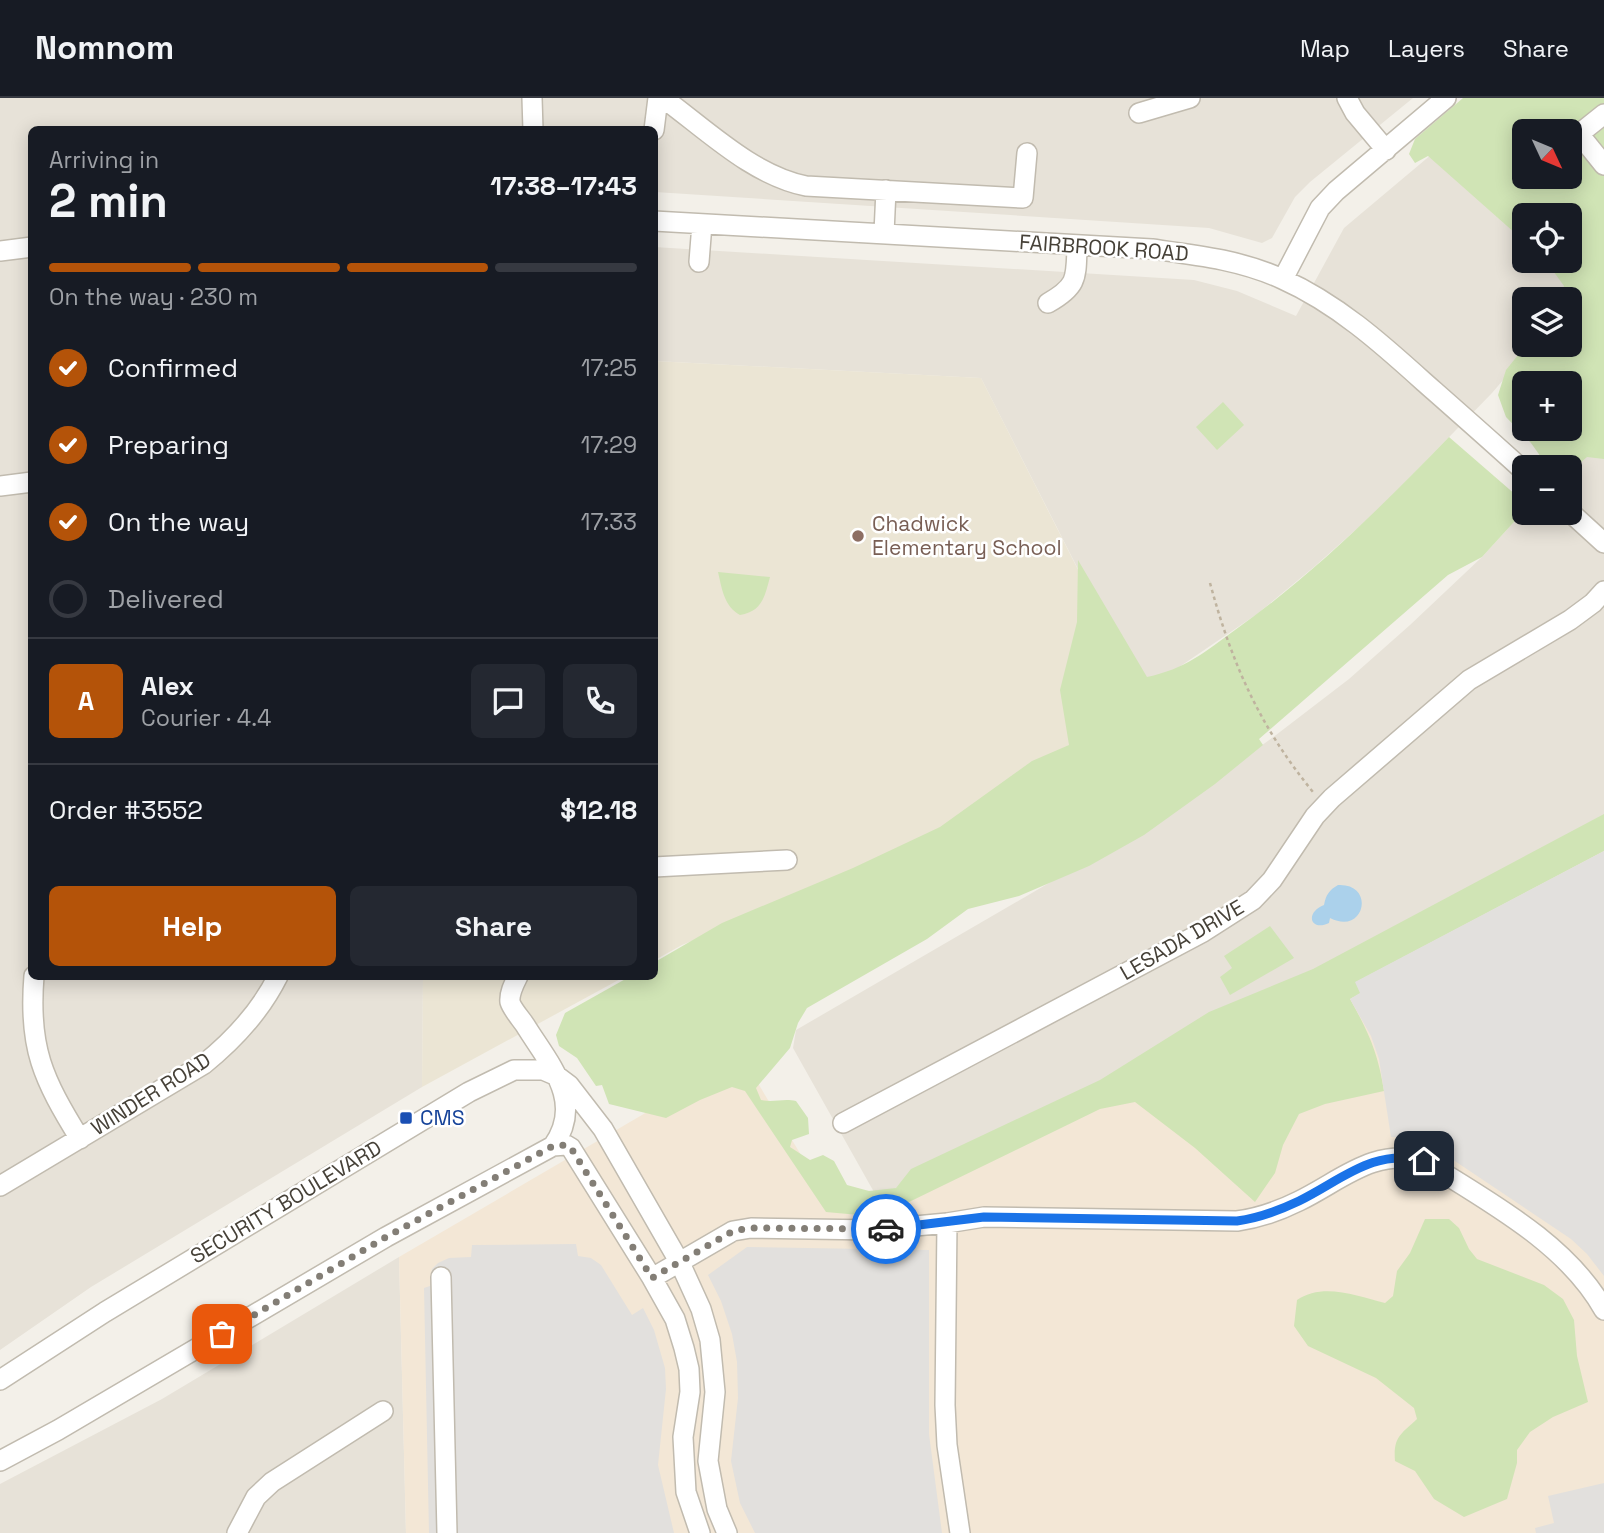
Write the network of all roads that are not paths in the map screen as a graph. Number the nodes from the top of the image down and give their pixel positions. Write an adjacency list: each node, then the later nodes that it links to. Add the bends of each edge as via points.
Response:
1 (532, 98): 9 (street)
2 (657, 98): 10 (street)
3 (663, 98): 14 (street, via 752,164 787,182)
4 (1190, 98): 7 (street)
5 (1347, 98): 11 (street)
6 (1446, 98): 11 (street)
7 (1139, 113)
8 (1604, 114): 13 (street, via 1579,134)
9 (533, 126)
10 (654, 126)
11 (1387, 150): 22 (street, via 1320,208)
12 (1027, 153): 14 (street, via 1023,198)
13 (1604, 165)
14 (886, 190): 17 (street)
15 (658, 221): 16 (street, FAIRBROOK ROAD)
16 (702, 224): 17 (street, FAIRBROOK ROAD); 21 (street)
17 (884, 233): 18 (street, FAIRBROOK ROAD)
18 (1077, 246): 22 (street, FAIRBROOK ROAD, via 1201,255); 23 (street, via 1072,286)
19 (28, 248): 20 (street)
20 (0, 251)
21 (699, 262)
22 (1283, 279): 24 (street, FAIRBROOK ROAD, via 1367,332)
23 (1048, 303)
24 (1512, 460)
25 (28, 482): 26 (street)
26 (0, 486)
27 (1582, 523): 28 (street)
28 (1604, 542)
29 (1604, 591): 36 (street, LESADA DRIVE, via 1570,620 1454,692 1324,806 1272,880 1234,914)
30 (787, 860): 31 (street)
31 (658, 867)
32 (34, 980): 37 (street, via 32,1026 37,1052 44,1076)
33 (276, 980): 37 (street, WINDER ROAD, via 231,1043)
34 (511, 980): 35 (street, via 510,1003)
35 (557, 1076): 38 (street, via 566,1101); 41 (street, via 603,1129); 45 (street, SECURITY BOULEVARD, via 543,1070 514,1070 469,1092)
36 (843, 1123)
37 (80, 1139): 39 (street, WINDER ROAD)
38 (562, 1147): 43 (street); 47 (street, via 386,1237)
39 (0, 1186)
40 (947, 1223): 41 (street, via 873,1230 751,1228 733,1231); 44 (street, via 984,1217 1260,1218 1362,1166 1406,1156 1424,1161 1543,1239 1573,1267); 52 (street, via 945,1405)
41 (680, 1263): 43 (street); 51 (street, via 710,1340 715,1392 708,1461 717,1509)
42 (441, 1277): 49 (street)
43 (652, 1278): 50 (street, via 675,1319 689,1369 684,1463 687,1492)
44 (1604, 1310)
45 (0, 1380)
46 (383, 1411): 48 (street, via 272,1482 257,1497)
47 (0, 1461)
48 (237, 1533)
49 (447, 1533)
50 (700, 1533)
51 (727, 1533)
52 (960, 1533)

